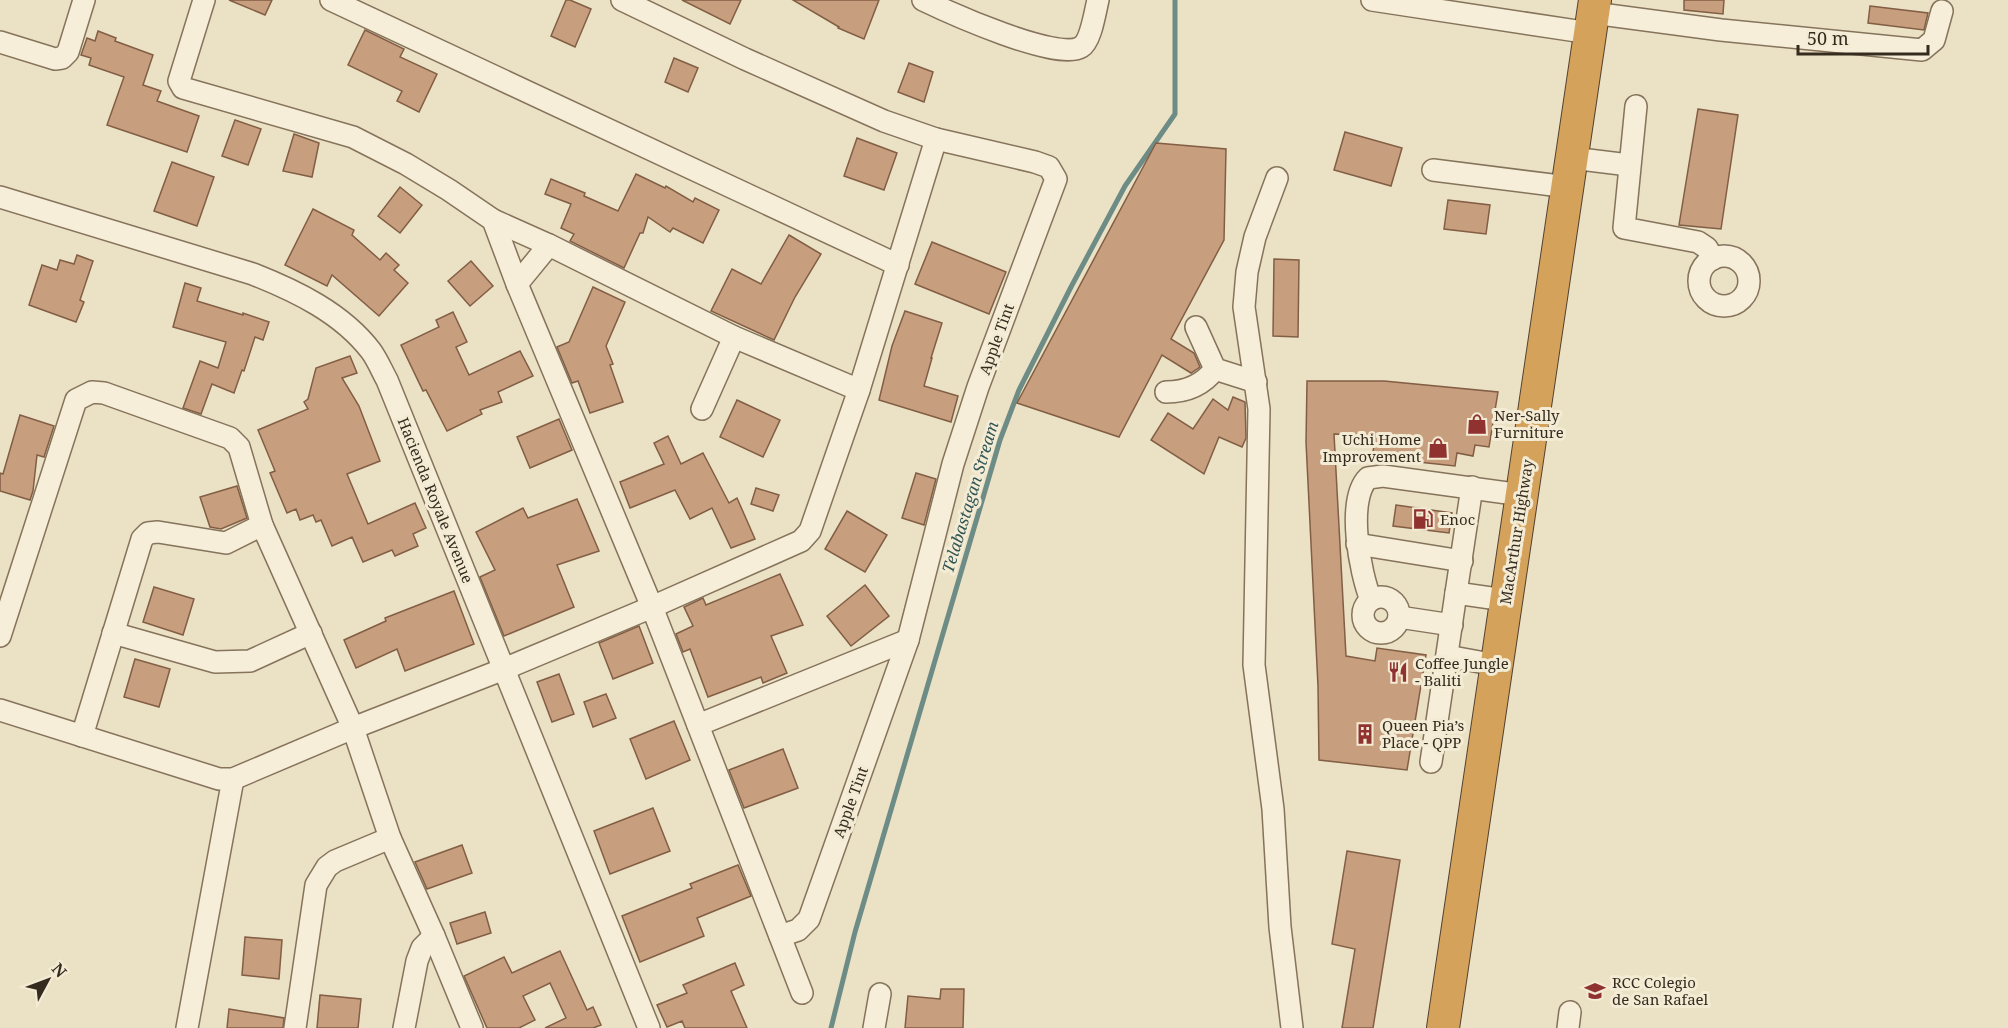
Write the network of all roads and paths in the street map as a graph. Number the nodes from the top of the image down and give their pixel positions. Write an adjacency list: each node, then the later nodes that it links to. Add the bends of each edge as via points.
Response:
1 (84, 0): 11 (street, via 63,58)
2 (204, 0): 19 (street, via 178,81 183,88 353,137 432,179)
3 (331, 0): 22 (street)
4 (622, 0): 13 (street, Apple Tint, via 803,86)
5 (922, 0): 8 (street)
6 (1098, 0): 8 (street, via 1088,39 1082,47 1072,50 1013,38)
7 (1372, 0): 10 (street)
8 (959, 8)
9 (1942, 11): 10 (street, via 1934,39 1922,50)
10 (1593, 15): 16 (highway, MacArthur Highway)
11 (0, 42)
12 (1636, 106): 14 (street)
13 (936, 139): 22 (street); 45 (street, Apple Tint, via 1035,162 1048,167 1056,179 968,418)
14 (1629, 165): 16 (street); 21 (street, via 1624,228 1698,242)
15 (1432, 170): 16 (street)
16 (1570, 172): 32 (highway, MacArthur Highway)
17 (1277, 178): 27 (street, via 1255,237 1247,272 1244,307)
18 (0, 197): 48 (street, Hacienda Royale Avenue, via 253,274 293,290 351,331 371,351 387,380)
19 (493, 220): 20 (street); 23 (street)
20 (549, 245): 23 (street); 25 (street)
21 (1713, 259)
22 (898, 265): 28 (street)
23 (517, 284): 39 (street)
24 (1196, 327): 26 (street)
25 (734, 337): 28 (street); 30 (street)
26 (1215, 369): 27 (street); 29 (street, via 1200,384)
27 (1256, 382): 66 (street, via 1259,409 1254,665 1273,809 1280,927)
28 (859, 390): 39 (street, via 810,531 801,541)
29 (1166, 392)
30 (702, 409)
31 (1472, 488): 32 (street); 34 (street, via 1383,476 1368,478 1359,490); 35 (street)
32 (1522, 495): 38 (highway, MacArthur Highway)
33 (262, 525): 42 (street, via 226,543 148,533 142,539); 43 (street); 44 (street, via 239,447 230,438 92,392 76,400)
34 (1357, 544): 35 (street); 37 (street)
35 (1462, 561): 36 (street)
36 (1456, 593): 38 (street); 41 (street)
37 (1371, 600): 40 (street, via 1388,598 1396,605); 40 (street, via 1362,616 1372,631 1389,632)
38 (1505, 600): 47 (highway, MacArthur Highway)
39 (652, 607): 48 (street); 50 (street)
40 (1399, 617): 41 (street)
41 (1452, 625): 46 (street)
42 (113, 633): 43 (street, via 215,662 250,661); 52 (street)
43 (311, 633): 51 (street)
44 (0, 636)
45 (908, 639): 50 (street); 57 (street, Apple Tint, via 808,919 798,930)
46 (1447, 656): 47 (street); 53 (street)
47 (1496, 665): 67 (highway, MacArthur Highway)
48 (504, 669): 51 (street); 64 (street, Hacienda Royale Avenue)
49 (0, 710): 52 (street)
50 (698, 725): 57 (street)
51 (353, 728): 54 (street); 55 (street)
52 (82, 736): 54 (street, via 219,779)
53 (1431, 762)
54 (233, 779): 60 (street)
55 (390, 837): 56 (street); 61 (street, via 335,861 316,885)
56 (434, 936): 62 (street, via 422,948 417,961); 63 (street)
57 (780, 936): 58 (street)
58 (802, 993)
59 (880, 994): 65 (street)
60 (187, 1028)
61 (295, 1028)
62 (404, 1028)
63 (472, 1028)
64 (649, 1028)
65 (874, 1028)
66 (1292, 1028)
67 (1443, 1028)

